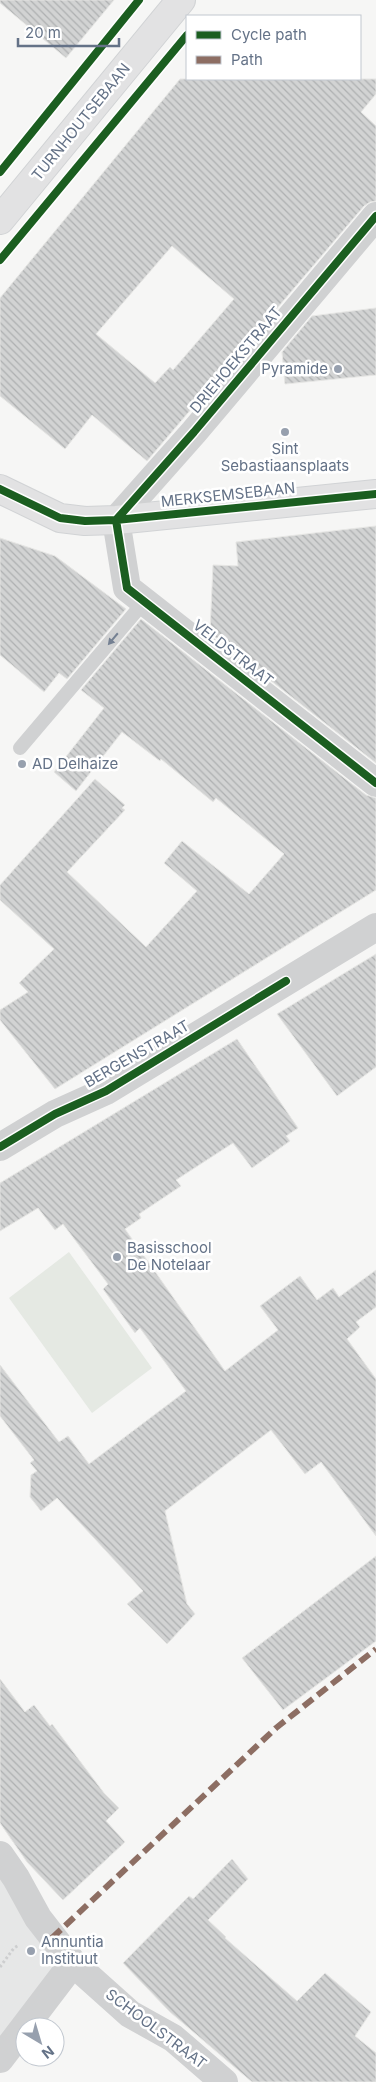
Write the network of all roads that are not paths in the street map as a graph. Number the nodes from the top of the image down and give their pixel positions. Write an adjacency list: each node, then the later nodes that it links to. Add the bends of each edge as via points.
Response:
1 (181, 0): 3 (main road, TURNHOUTSEBAAN)
2 (376, 216): 6 (street, DRIEHOEKSTRAAT)
3 (0, 220)
4 (0, 490): 6 (main road, MERKSEMSEBAAN, via 60,518)
5 (376, 494): 6 (main road, MERKSEMSEBAAN)
6 (116, 520): 7 (street, VELDSTRAAT, via 127,588)
7 (144, 602): 8 (lane, one-way to 8); 9 (street, VELDSTRAAT)
8 (20, 748)
9 (376, 783)
10 (376, 927): 11 (street, BERGENSTRAAT, via 106,1091 55,1114)
11 (0, 1148)
12 (0, 1855): 13 (street, SCHOOLSTRAAT, via 38,1918)
13 (73, 1963): 14 (street); 15 (street, SCHOOLSTRAAT, via 130,2014 173,2038)
14 (0, 2059)
15 (224, 2082)

